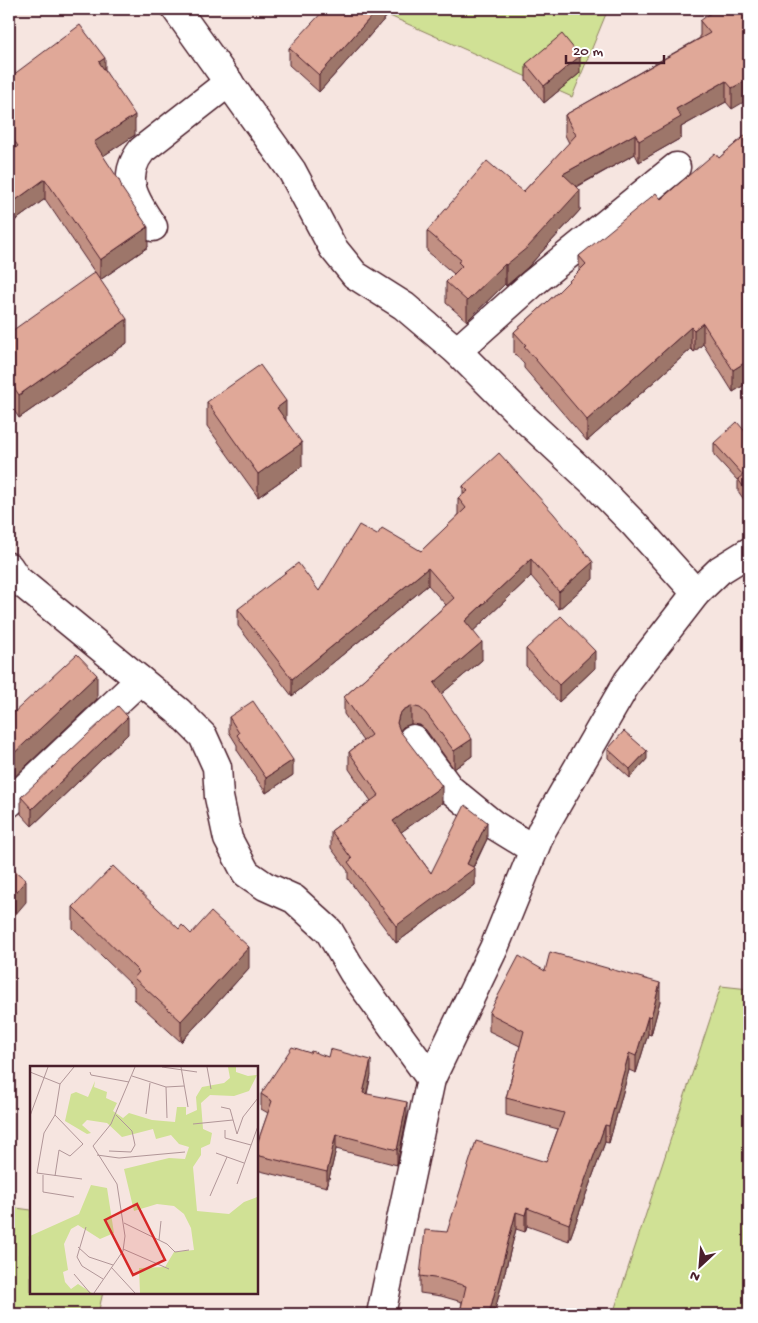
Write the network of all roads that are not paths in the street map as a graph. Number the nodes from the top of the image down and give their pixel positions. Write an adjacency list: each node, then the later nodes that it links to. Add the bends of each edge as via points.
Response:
1 (176, 9): 2 (street)
2 (229, 82): 4 (street, via 142,150 133,161 131,190); 5 (street, via 292,171 333,248 355,275 404,306)
3 (676, 167): 5 (street, via 532,282)
4 (153, 227)
5 (457, 351): 8 (street, via 592,481)
6 (749, 552): 8 (street, via 720,570)
7 (9, 567): 9 (street, via 17,579)
8 (696, 593): 12 (street, via 628,681)
9 (140, 680): 11 (street); 13 (street, via 203,736 217,767 219,797 228,839 246,873 294,899 329,931 353,972)
10 (413, 739): 12 (street, via 450,789 494,825)
11 (9, 803)
12 (533, 849): 13 (street, via 494,948)
13 (431, 1079): 14 (street)
14 (381, 1314)

